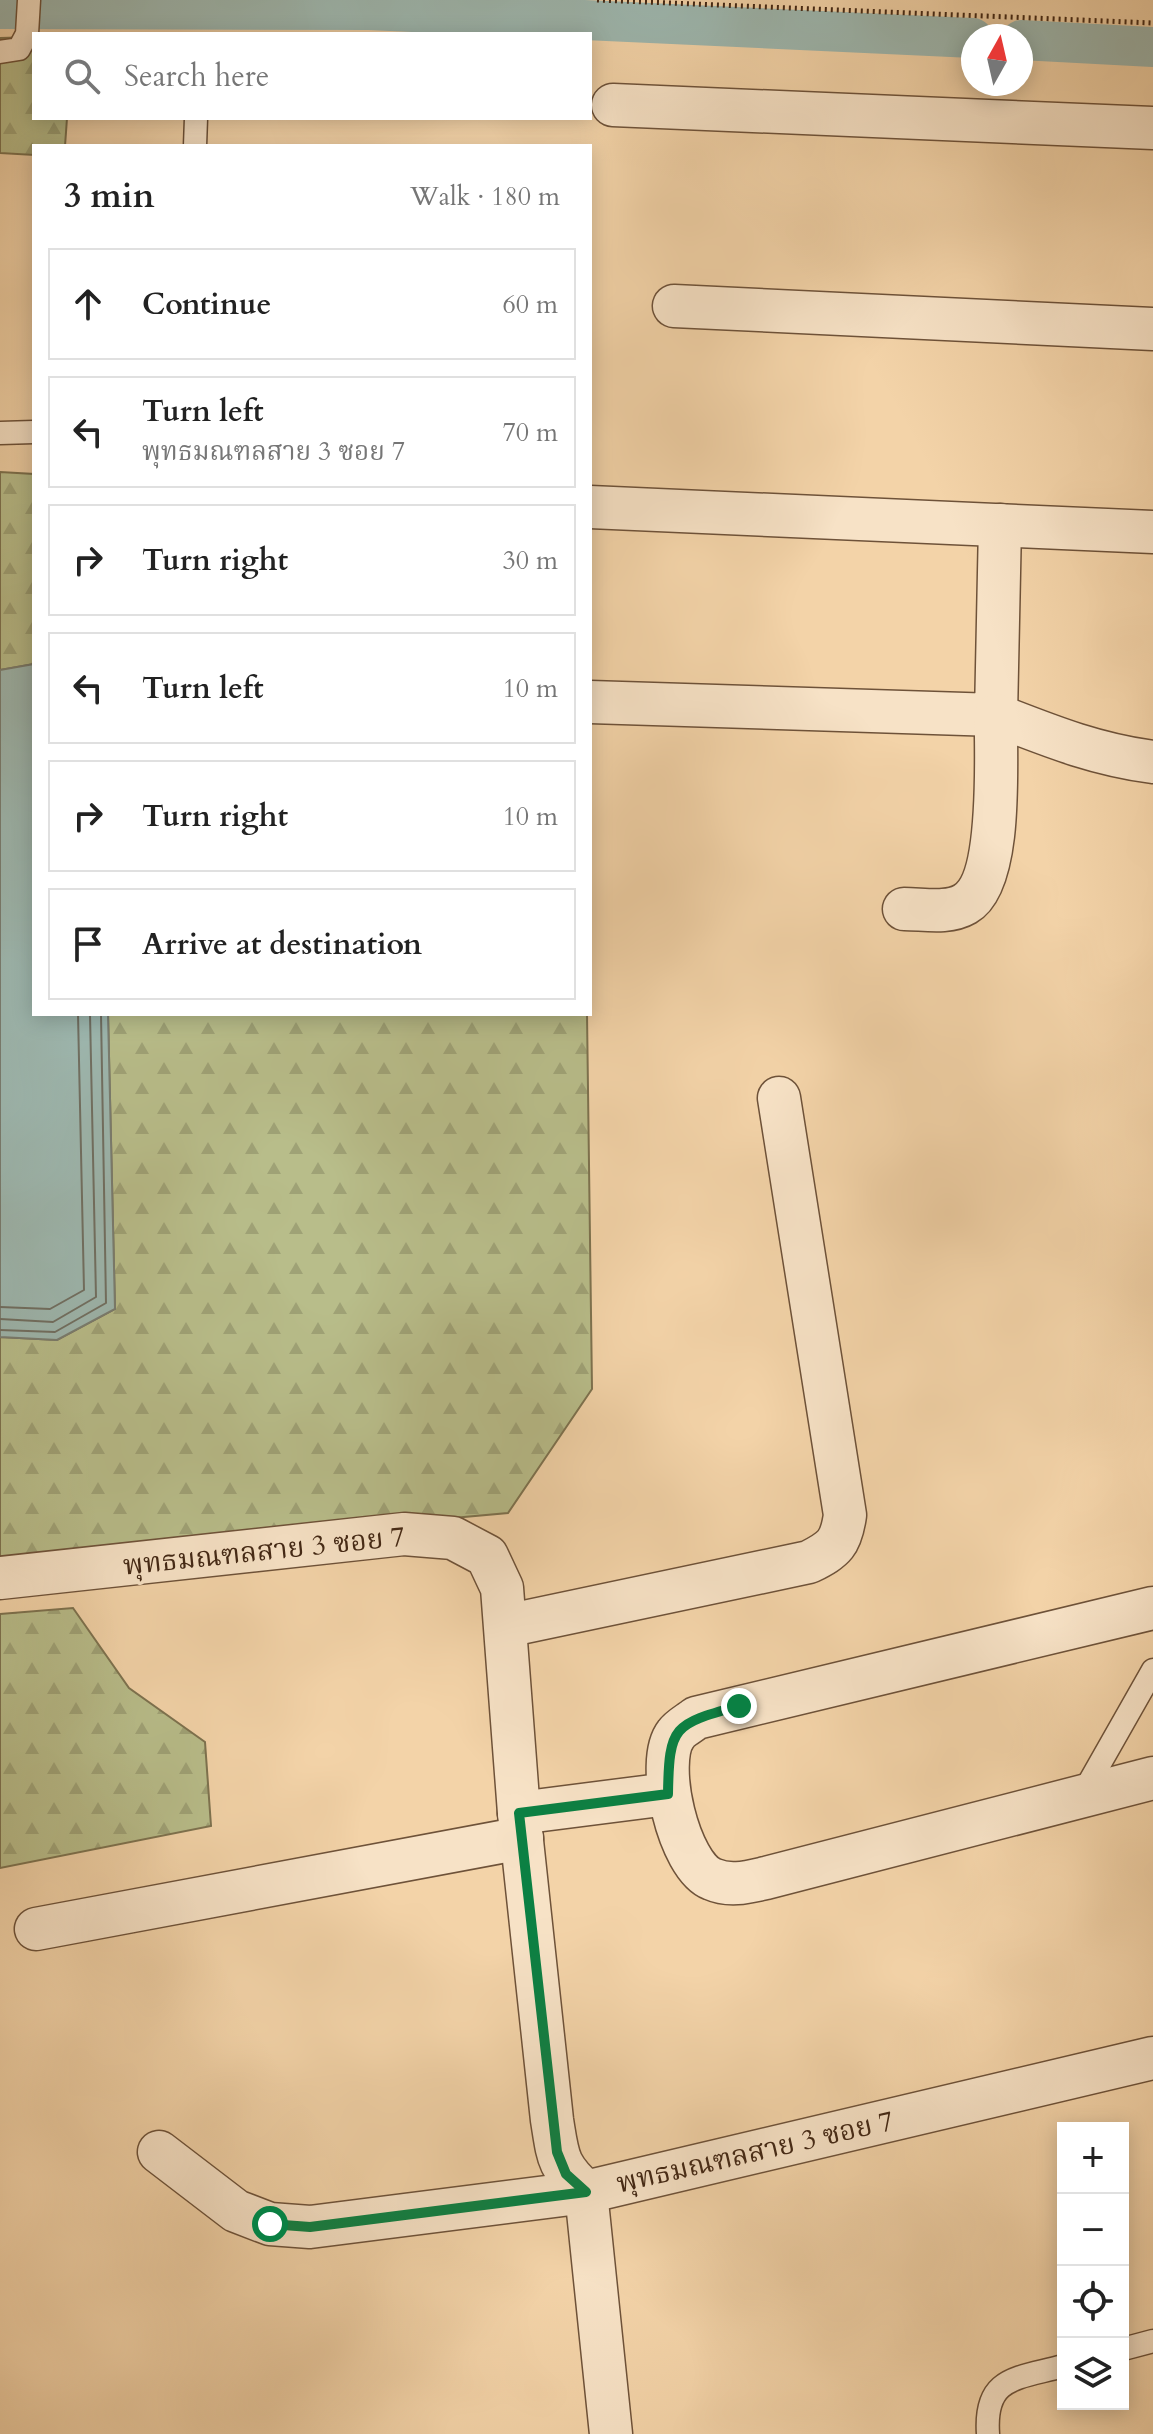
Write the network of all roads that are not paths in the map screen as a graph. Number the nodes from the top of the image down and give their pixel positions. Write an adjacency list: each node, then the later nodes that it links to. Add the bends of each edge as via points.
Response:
1 (29, 0): 2 (lane, via 27,34 19,49)
2 (0, 52)
3 (613, 105): 5 (street)
4 (196, 120): 6 (lane)
5 (1153, 128)
6 (195, 144)
7 (674, 306): 8 (street)
8 (1153, 329)
9 (32, 432): 10 (lane)
10 (0, 433)
11 (592, 507): 12 (street)
12 (1000, 525): 13 (street); 15 (street)
13 (1153, 532)
14 (592, 702): 15 (street)
15 (996, 715): 16 (street, via 1074,746); 17 (street, via 994,839 987,876 967,903 948,910)
16 (1153, 762)
17 (904, 909)
18 (779, 1098): 21 (street, via 845,1515 842,1535 831,1551 809,1562)
19 (0, 1578): 21 (street, พุทธมณฑลสาย 3 ซอย 7, via 404,1534 453,1538 487,1556 502,1588)
20 (1153, 1608): 24 (street, via 696,1718 676,1734 668,1753)
21 (506, 1626): 26 (street, พุทธมณฑลสาย 3 ซอย 7)
22 (1153, 1670): 25 (lane)
23 (1153, 1778): 25 (street)
24 (668, 1794): 25 (street, via 690,1858 709,1878 733,1884); 26 (street)
25 (1082, 1796)
26 (520, 1826): 27 (street); 30 (street, พุทธมณฑลสาย 3 ซอย 7, via 557,2152 566,2174)
27 (36, 1929)
28 (1153, 2058): 30 (street, พุทธมณฑลสาย 3 ซอย 7)
29 (159, 2152): 30 (street, via 236,2211 270,2224 310,2227)
30 (586, 2192): 34 (street)
31 (1153, 2341): 32 (lane)
32 (1129, 2347)
33 (1057, 2368): 35 (lane, via 1003,2383 989,2401)
34 (611, 2434)
35 (988, 2434)

